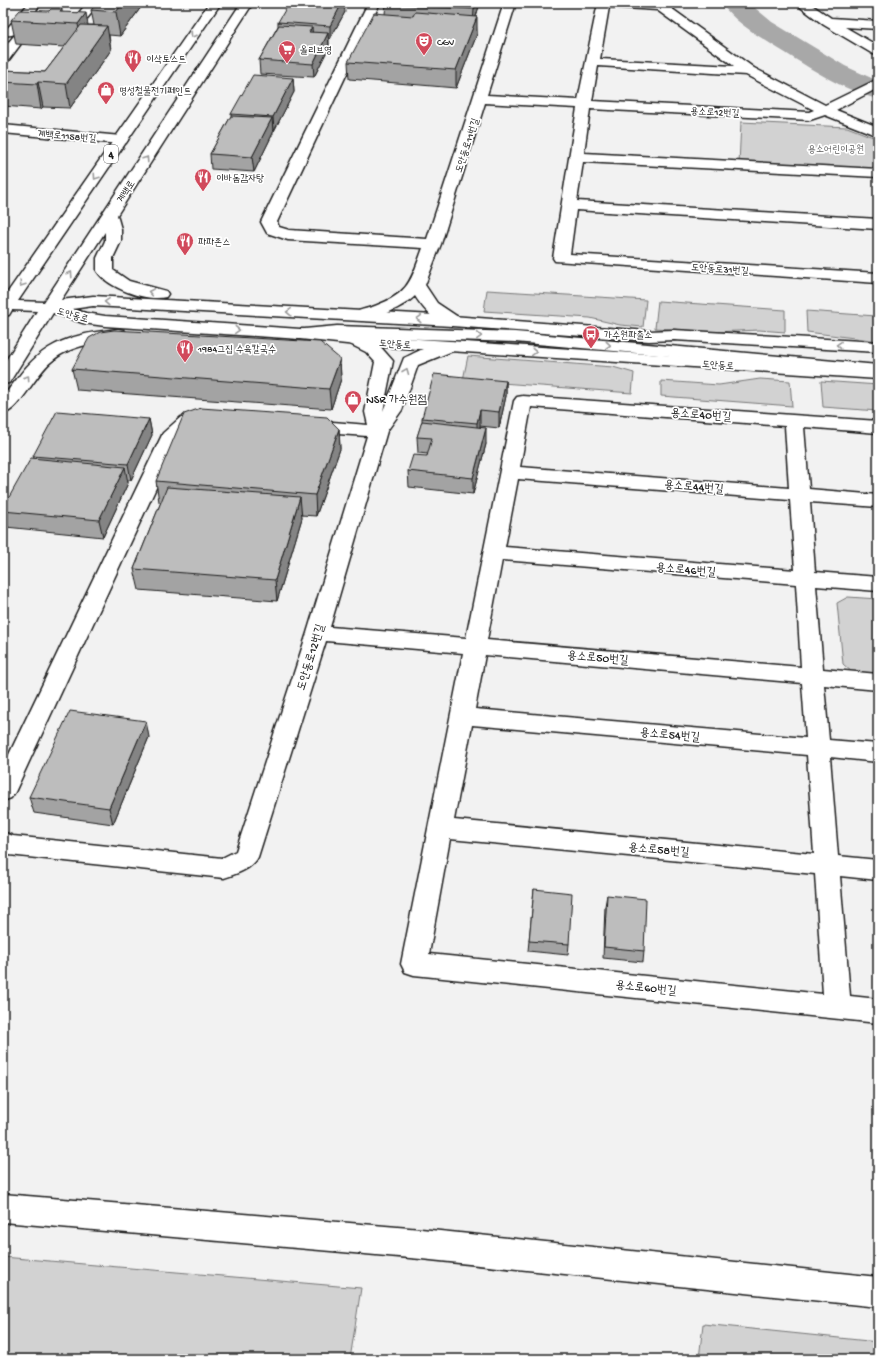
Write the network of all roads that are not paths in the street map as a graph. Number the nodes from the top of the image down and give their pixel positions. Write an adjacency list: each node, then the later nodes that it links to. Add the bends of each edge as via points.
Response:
1 (36, 3): 11 (street)
2 (94, 3): 13 (street, via 70,31 26,29)
3 (215, 3): 22 (street, 4, one-way to 22)
4 (247, 3): 27 (street, 계백로, one-way to 4)
5 (374, 3): 29 (street, via 269,222 272,230 288,235)
6 (510, 3): 17 (street, 도안동로11번길)
7 (604, 3): 14 (street); 15 (street, via 660,6)
8 (801, 3): 9 (street)
9 (828, 22): 10 (street); 12 (street)
10 (878, 25)
11 (3, 40)
12 (878, 51)
13 (3, 58)
14 (592, 62): 15 (street); 18 (street)
15 (749, 71): 19 (street)
16 (878, 83): 19 (street, 용소로12번길)
17 (480, 99): 18 (street, 용소로12번길); 29 (street, 도안동로11번길)
18 (584, 105): 19 (street, 용소로12번길, via 810,116); 24 (street)
19 (826, 111): 21 (street)
20 (8, 129): 22 (street, 계백로1158번길); 23 (street, 계백로1158번길)
21 (878, 132)
22 (121, 140): 32 (street, 4, one-way to 32)
23 (3, 142)
24 (576, 157): 25 (street); 26 (street)
25 (878, 173)
26 (569, 205): 28 (street); 30 (street, 도안동로31번길, via 561,258)
27 (109, 215): 33 (street, 계백로, one-way to 27); 34 (street, one-way to 27, via 117,283 105,271 105,258 112,241)
28 (878, 224)
29 (433, 244): 31 (street, 도안동로11번길)
30 (878, 278)
31 (417, 285): 35 (street, via 403,299); 36 (street, via 427,302)
32 (4, 307): 33 (street)
33 (49, 307): 34 (street, 도안동로, one-way to 33, via 92,301); 37 (street, 도안동로, via 83,318 105,321); 46 (street, 계백로)
34 (244, 310): 35 (street, 도안동로, one-way to 34)
35 (361, 316): 36 (street, 도안동로, one-way to 35)
36 (452, 321): 39 (street, 도안동로)
37 (198, 327): 38 (street, 도안동로, one-way to 38); 47 (street, one-way to 37, via 37,364 71,342 96,336 125,333 163,334)
38 (300, 334): 40 (street, 도안동로); 44 (street, one-way to 44, via 337,331 516,337)
39 (653, 336): 42 (street, 도안동로, one-way to 39, via 674,335); 43 (street, via 672,342)
40 (356, 340): 41 (street, 도안동로); 52 (street, via 372,348 384,361 374,412)
41 (449, 346): 45 (street, 도안동로, one-way to 45); 52 (street, one-way to 41, via 393,410 410,362)
42 (878, 348)
43 (878, 361)
44 (878, 370)
45 (878, 374)
46 (3, 379)
47 (3, 409)
48 (223, 419): 66 (street, via 187,421 172,432)
49 (794, 421): 51 (street, 용소로40번길); 53 (street, 용소로40번길, via 523,401); 54 (street)
50 (293, 425): 52 (street)
51 (878, 427)
52 (378, 431): 59 (street, 도안동로12번길)
53 (510, 472): 54 (street, 용소로44번길); 56 (street)
54 (800, 495): 55 (street, 용소로44번길); 57 (street)
55 (878, 501)
56 (494, 553): 57 (street, 용소로46번길); 60 (street)
57 (806, 578): 58 (street, 용소로46번길); 61 (street)
58 (878, 584)
59 (318, 633): 60 (street, 용소로50번길); 68 (street, 도안동로12번길, via 246,857 224,868 9,846)
60 (475, 647): 61 (street, 용소로50번길); 63 (street)
61 (813, 676): 62 (street, 용소로50번길); 64 (street)
62 (878, 682)
63 (462, 716): 64 (street, 용소로54번길); 67 (street)
64 (818, 747): 65 (street, 용소로54번길); 69 (street)
65 (878, 753)
66 (3, 792)
67 (440, 828): 69 (street, 용소로58번길); 71 (street, 용소로60번길, via 414,964)
68 (3, 842)
69 (827, 865): 70 (street, 용소로58번길); 71 (street)
70 (878, 870)
71 (837, 1006): 72 (street, 용소로60번길)
72 (878, 1011)
73 (3, 1208): 74 (street, via 421,1244)
74 (878, 1292)

